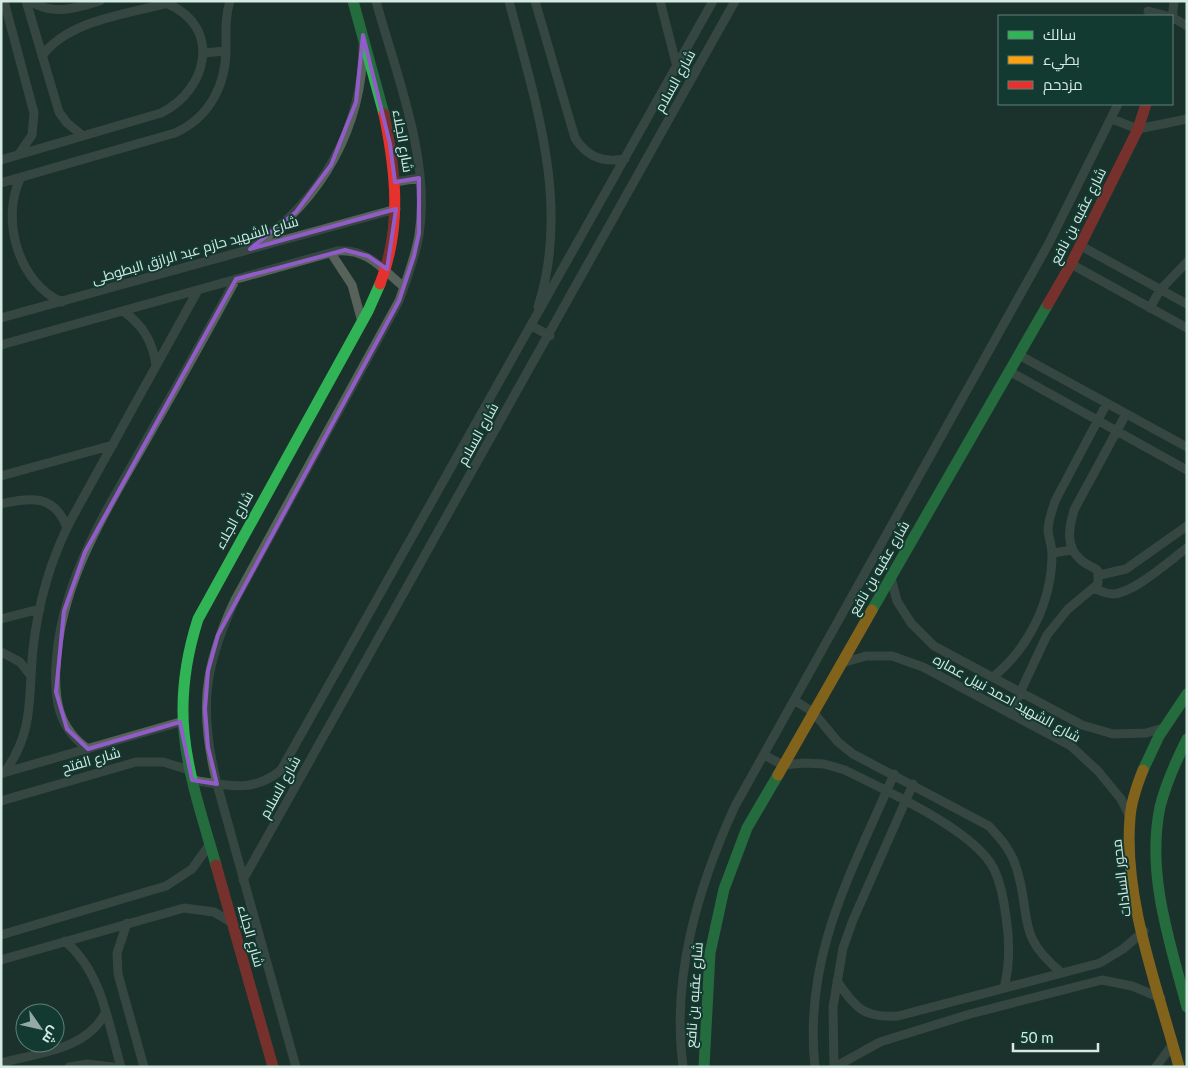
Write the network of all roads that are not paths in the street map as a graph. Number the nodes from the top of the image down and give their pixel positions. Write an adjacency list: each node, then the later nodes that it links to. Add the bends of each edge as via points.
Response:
1 (4, 1): 30 (street, via 34,113 32,135)
2 (28, 1): 3 (street, via 62,10); 22 (street)
3 (100, 1)
4 (230, 1): 20 (street, via 226,18)
5 (353, 1): 19 (street, شارع الجلاء)
6 (376, 1): 34 (street, شارع الجلاء, via 415,140)
7 (509, 1): 54 (street, via 540,121 550,183 549,256)
8 (534, 1): 31 (street, via 574,138 596,158)
9 (660, 1): 23 (street)
10 (714, 1): 23 (street, شارع السلام)
11 (735, 1): 56 (street, شارع السلام)
12 (1149, 1): 15 (street)
13 (1174, 1): 16 (street)
14 (172, 2): 21 (street, via 193,23 201,38); 22 (street, via 78,28 54,42)
15 (1148, 14)
16 (1172, 15)
17 (1173, 19): 18 (street)
18 (1187, 26)
19 (363, 35): 35 (street, شارع الجلاء, via 390,144); 39 (street, via 356,102 331,165 296,212)
20 (226, 50): 21 (street); 33 (street, via 224,73 216,95 208,108 189,125 175,133)
21 (203, 53): 29 (street, via 194,85 171,108)
22 (42, 56): 29 (street, via 59,112 66,124)
23 (677, 67): 31 (street, شارع السلام)
24 (1118, 105): 27 (street, شارع عقبه بن نافع)
25 (1146, 105): 28 (street, شارع عقبه بن نافع)
26 (1187, 119): 28 (street)
27 (1112, 120): 28 (street); 86 (street, شارع عقبه بن نافع, via 1049,243)
28 (1138, 129): 38 (street, شارع عقبه بن نافع)
29 (83, 136): 30 (street)
30 (19, 154): 32 (street)
31 (625, 159): 54 (street, شارع السلام)
32 (1, 160)
33 (21, 177): 36 (street); 48 (street, via 13,194 10,213 24,266 39,288)
34 (419, 178): 35 (street); 45 (street, شارع الجلاء, via 419,233)
35 (395, 182): 37 (street, شارع الجلاء)
36 (1, 183)
37 (396, 209): 39 (street, شارع الشهيد حازم عبد الرازق البطوطى); 43 (street, شارع الجلاء)
38 (1080, 246): 42 (street, شارع عقبه بن نافع); 47 (street)
39 (250, 249): 48 (street, شارع الشهيد حازم عبد الرازق البطوطى)
40 (331, 253): 43 (street, via 345,250 361,252); 44 (street); 53 (street, via 352,285)
41 (1187, 262): 47 (street)
42 (1071, 264): 50 (street); 58 (street, شارع عقبه بن نافع)
43 (385, 272): 45 (street); 53 (street, شارع الجلاء)
44 (236, 279): 46 (street); 92 (street, via 92,539 69,591 57,651 56,702 67,729)
45 (404, 287): 98 (street, شارع الجلاء, via 218,635 208,671 205,709 208,747)
46 (198, 290): 51 (street); 59 (street)
47 (1160, 290): 49 (street); 50 (street)
48 (62, 302): 52 (street, شارع الشهيد حازم عبد الرازق البطوطى)
49 (1187, 304)
50 (1150, 308): 55 (street)
51 (123, 311): 57 (street); 59 (street, via 144,330 153,347)
52 (1, 318)
53 (362, 322): 89 (street, شارع الجلاء, via 198,618 183,671)
54 (532, 326): 56 (street); 98 (street, شارع السلام, via 281,770 260,784 247,787)
55 (1187, 328)
56 (550, 336): 105 (street, شارع السلام)
57 (1, 345)
58 (1019, 354): 60 (street, شارع عقبه بن نافع); 61 (street)
59 (156, 366): 65 (street)
60 (1009, 371): 63 (street); 76 (street, شارع عقبه بن نافع)
61 (1107, 403): 62 (street); 63 (street)
62 (1126, 414): 64 (street); 66 (street)
63 (1098, 420): 64 (street); 74 (street, via 1055,501 1048,531)
64 (1117, 431): 67 (street); 73 (street, via 1074,510 1069,538)
65 (113, 445): 68 (street); 71 (street)
66 (1187, 448)
67 (1187, 470)
68 (1, 476)
69 (1, 504): 71 (street, via 23,499 45,502 57,510)
70 (1187, 526): 75 (street, via 1126,569)
71 (67, 528): 78 (street, via 50,570)
72 (1187, 548): 77 (street, via 1138,584 1120,593 1111,594)
73 (1072, 550): 74 (street); 75 (street)
74 (1052, 552): 83 (street, via 1048,591 1040,613 1025,644 1011,663)
75 (1100, 575): 77 (street)
76 (891, 578): 81 (street, شارع عقبه بن نافع); 83 (street, شارع الشهيد احمد نبيل عماره, via 898,601 922,636 934,646)
77 (1094, 588): 84 (street, via 1068,609 1047,635)
78 (40, 609): 79 (street); 82 (street)
79 (1, 619)
80 (1, 652): 82 (street, via 20,662)
81 (842, 663): 87 (street, شارع عقبه بن نافع); 88 (street, شارع الشهيد احمد نبيل عماره, via 866,656 892,656 908,661)
82 (31, 676): 95 (street, via 28,723 19,749)
83 (993, 677): 84 (street, شارع الشهيد احمد نبيل عماره)
84 (1021, 693): 88 (street); 90 (street, شارع الشهيد احمد نبيل عماره, via 1082,725 1113,734)
85 (1187, 694): 90 (street, محور السادات)
86 (794, 700): 87 (street); 93 (street, شارع عقبه بن نافع)
87 (814, 712): 94 (street, شارع عقبه بن نافع); 96 (street, via 838,742 853,754)
88 (1010, 714): 103 (street, شارع الشهيد احمد نبيل عماره, via 1071,746 1098,771)
89 (180, 722): 92 (street, شارع الفتح); 97 (street, شارع الجلاء)
90 (1163, 728): 103 (street, محور السادات)
91 (1187, 739): 118 (street, via 1176,758 1162,799 1155,842 1156,884)
92 (88, 749): 95 (street, شارع الفتح)
93 (764, 755): 94 (street); 128 (street, شارع عقبه بن نافع, via 713,854 697,904 686,955 682,999)
94 (783, 765): 100 (street, via 824,764); 129 (street, شارع عقبه بن نافع, via 747,828 724,889 710,953)
95 (3, 773)
96 (894, 774): 99 (street); 100 (street)
97 (191, 775): 98 (street, شارع السلام); 101 (street, شارع الفتح, via 163,762 136,762); 104 (street, شارع الجلاء)
98 (217, 784): 105 (street, شارع الجلاء)
99 (913, 784): 102 (street); 112 (street, via 989,826 1005,843 1015,864 1029,935 1049,962)
100 (887, 791): 102 (street); 130 (street, via 834,910 823,947 816,985)
101 (1, 801)
102 (905, 801): 113 (street, via 852,920); 115 (street, via 962,833 994,868 1002,890 1009,936)
103 (1130, 817): 108 (street, محور السادات, via 1132,865)
104 (210, 844): 106 (street, شارع الجلاء); 109 (street, via 192,869 166,886)
105 (243, 880): 127 (street, شارع الجلاء)
106 (231, 922): 107 (street, via 214,912 194,907); 126 (street, شارع الجلاء)
107 (126, 924): 110 (street); 125 (street, via 118,948 118,974)
108 (1144, 931): 112 (street, via 1100,963); 117 (street, محور السادات)
109 (1, 935)
110 (65, 941): 111 (street); 119 (street, via 90,970)
111 (1, 960)
112 (1062, 973): 114 (street)
113 (837, 981): 115 (street, via 860,1011 878,1017 898,1016); 131 (street, via 833,1007)
114 (1032, 981): 115 (street); 116 (street)
115 (1004, 988)
116 (1035, 997): 117 (street, via 1102,980 1132,986); 131 (street, via 880,1042)
117 (1161, 998): 120 (street, محور السادات)
118 (1187, 1007)
119 (105, 1013): 121 (street, via 96,1028 83,1039); 124 (street)
120 (1173, 1044): 132 (street); 133 (street, محور السادات)
121 (1, 1063)
122 (70, 1067): 123 (street, via 87,1064)
123 (113, 1067)
124 (121, 1067)
125 (144, 1067)
126 (273, 1067)
127 (296, 1067)
128 (683, 1067)
129 (704, 1067)
130 (815, 1067)
131 (834, 1067)
132 (1156, 1067)
133 (1179, 1067)

